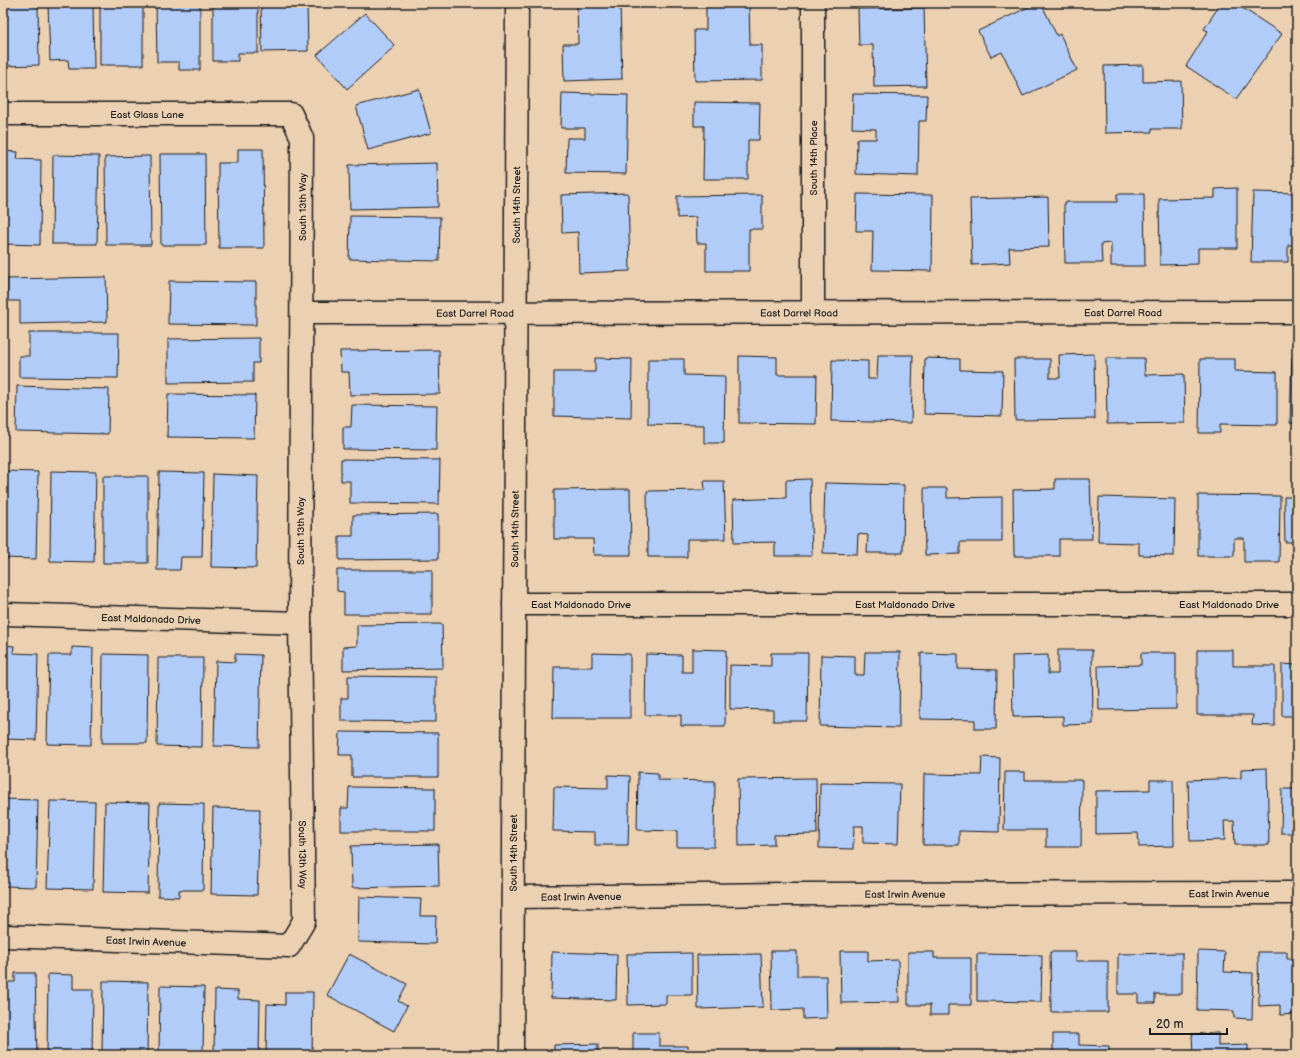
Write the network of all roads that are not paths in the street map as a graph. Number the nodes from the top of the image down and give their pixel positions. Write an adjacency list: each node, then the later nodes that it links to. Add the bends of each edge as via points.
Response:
1 (517, 3): 7 (street, South 14th Street)
2 (813, 3): 8 (street, South 14th Place)
3 (3, 114): 4 (street, East Glass Lane)
4 (291, 114): 6 (street, South 13th Way, via 302,138)
5 (1297, 312): 8 (street, East Darrel Road)
6 (302, 313): 7 (street, East Darrel Road); 12 (street, South 13th Way)
7 (514, 313): 8 (street, East Darrel Road); 9 (street, South 14th Street)
8 (813, 313)
9 (514, 604): 10 (street, East Maldonado Drive); 14 (street, South 14th Street)
10 (1297, 604)
11 (3, 614): 12 (street, East Maldonado Drive)
12 (300, 623): 16 (street, South 13th Way, via 304,922)
13 (1297, 893): 14 (street, East Irwin Avenue)
14 (513, 897): 17 (street, South 14th Street)
15 (3, 936): 16 (street, East Irwin Avenue)
16 (290, 946)
17 (512, 1055)

